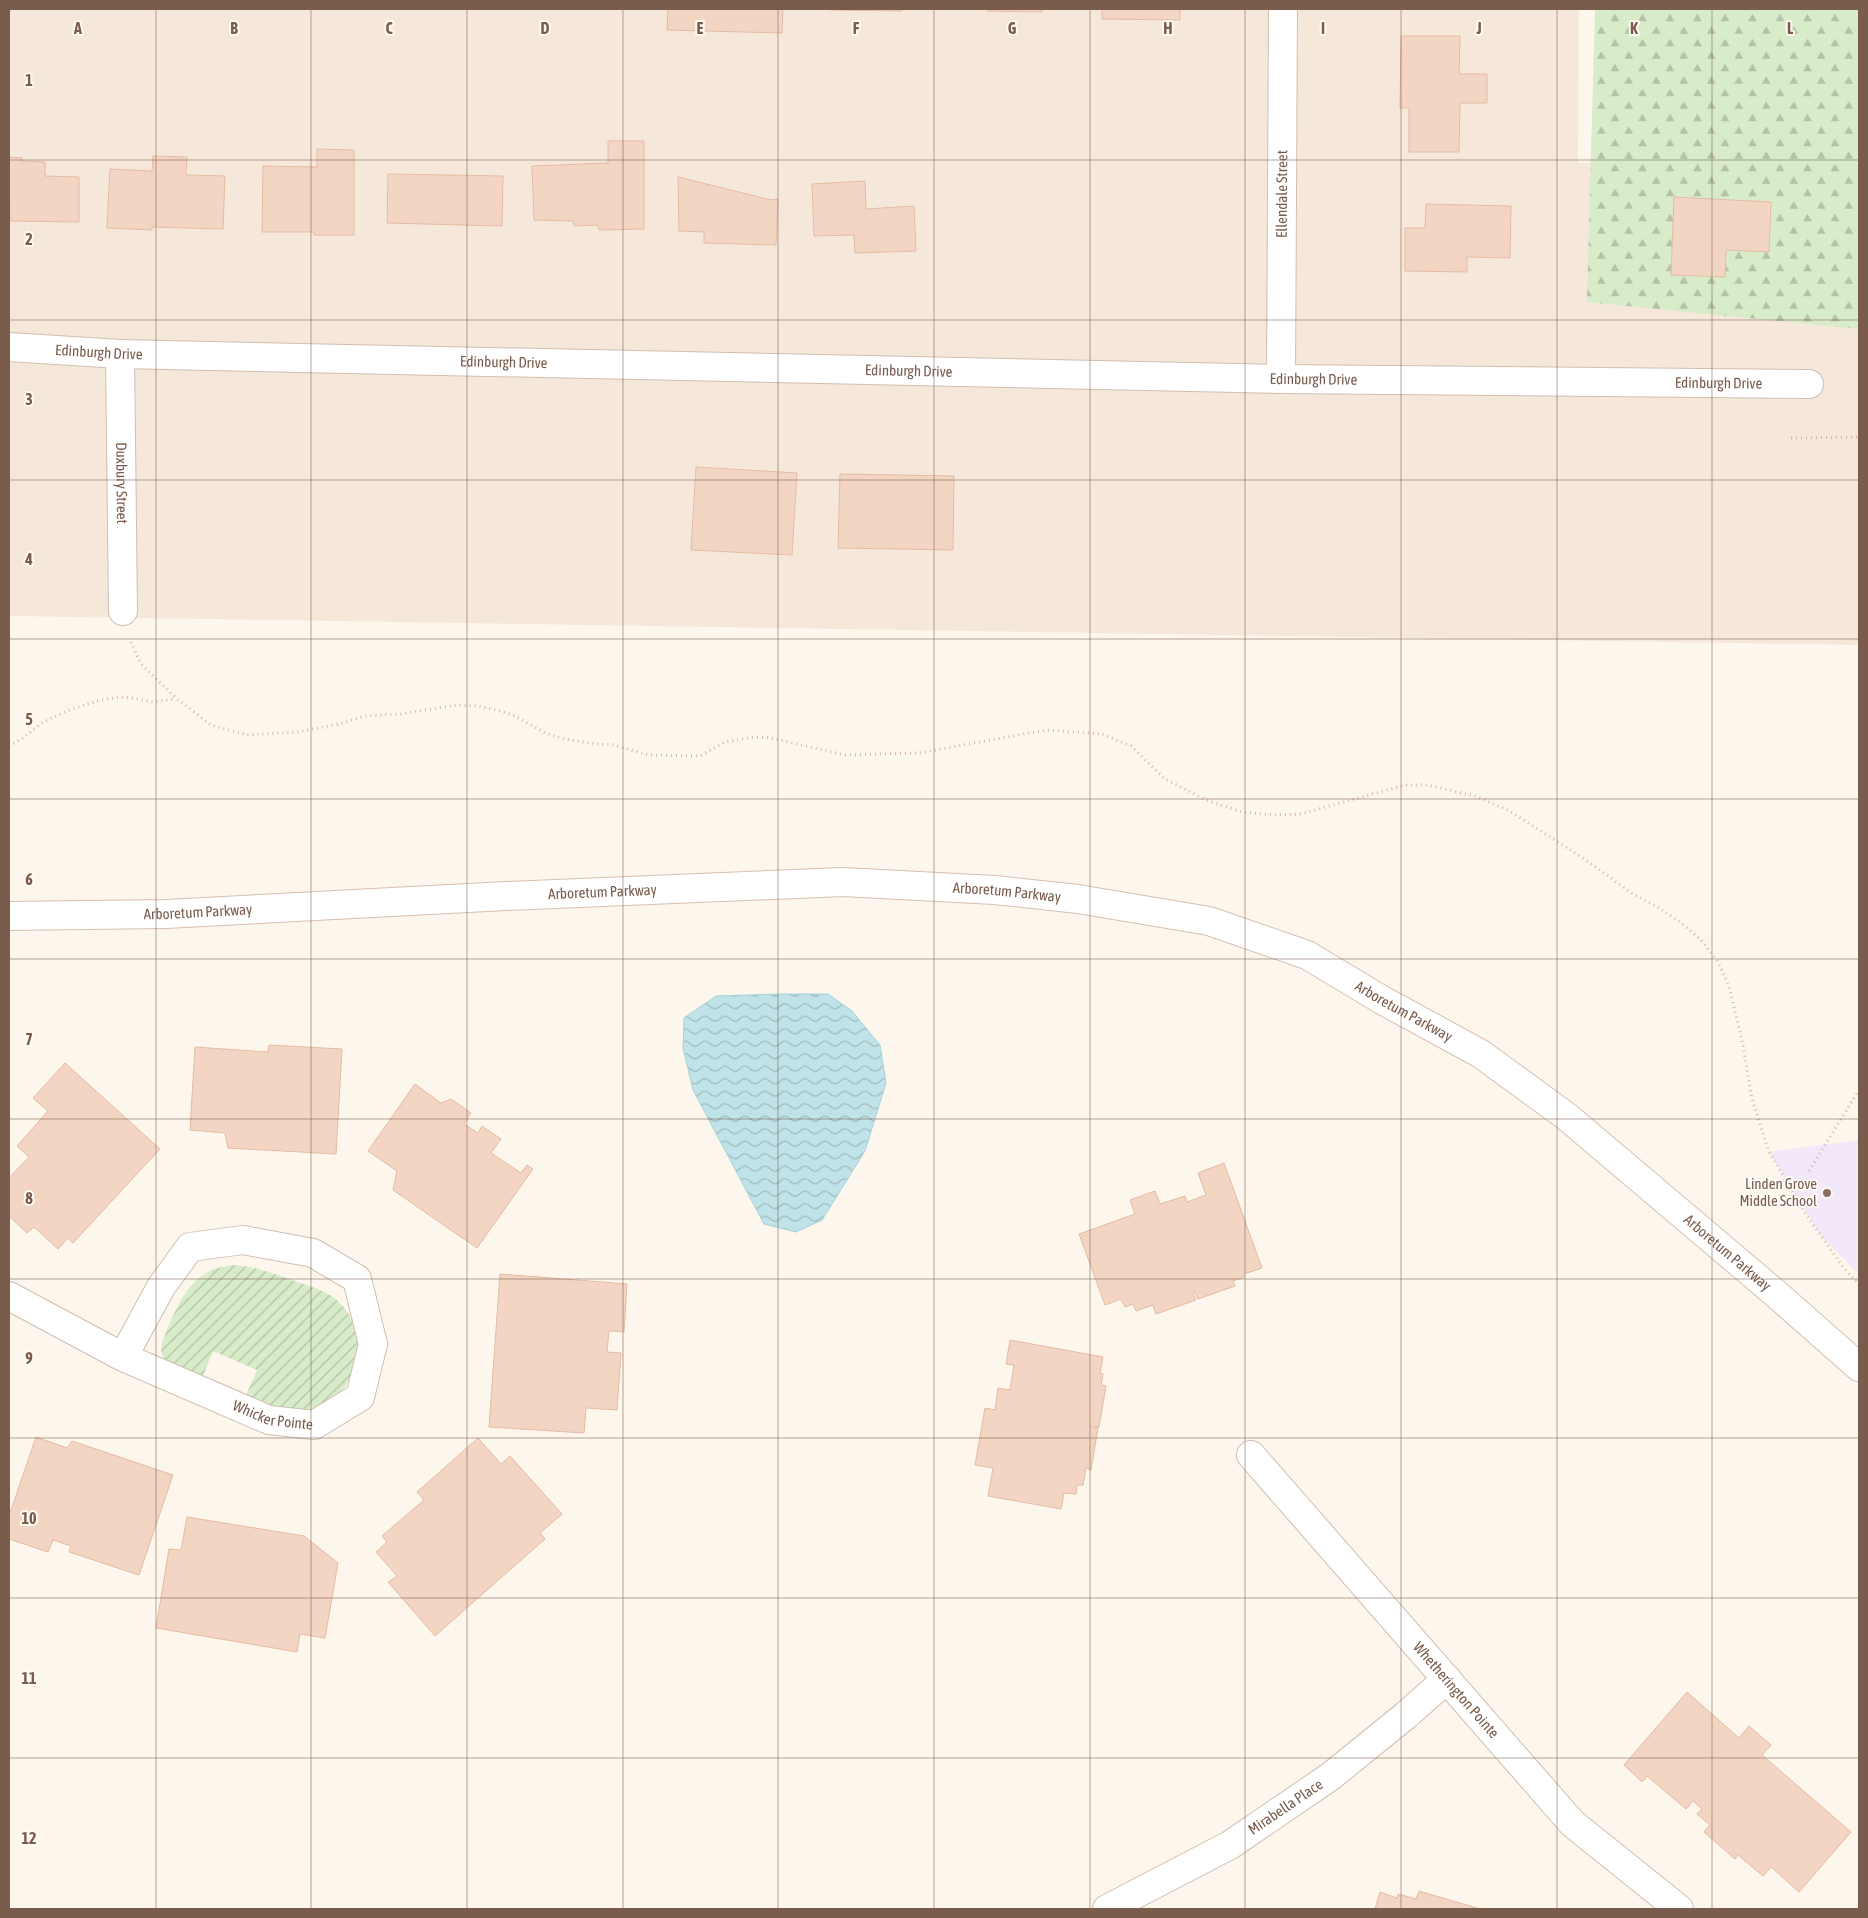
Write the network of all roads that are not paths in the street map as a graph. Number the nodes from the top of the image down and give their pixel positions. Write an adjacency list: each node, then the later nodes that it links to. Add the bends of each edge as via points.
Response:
1 (1283, 9): 4 (street, Ellendale Street)
2 (9, 347): 3 (street, Edinburgh Drive)
3 (120, 354): 4 (street, Edinburgh Drive); 6 (street, Duxbury Street)
4 (1281, 379): 5 (street, Edinburgh Drive)
5 (1809, 384)
6 (123, 611)
7 (9, 916): 10 (street, Arboretum Parkway, via 166,914 843,882 995,890 1069,898 1209,921 1307,955 1481,1054 1566,1116)
8 (9, 1296): 9 (street, Whicker Pointe)
9 (123, 1356): 9 (street, Whicker Pointe, via 269,1420 314,1425 360,1397 373,1344 358,1279 313,1253 243,1240 190,1248 161,1288)
10 (1859, 1367)
11 (1251, 1455): 12 (street, Whetherington Pointe)
12 (1447, 1679): 13 (street, Mirabella Place, via 1331,1776 1230,1846); 14 (street, Whetherington Pointe, via 1572,1823)
13 (1107, 1909)
14 (1679, 1909)

